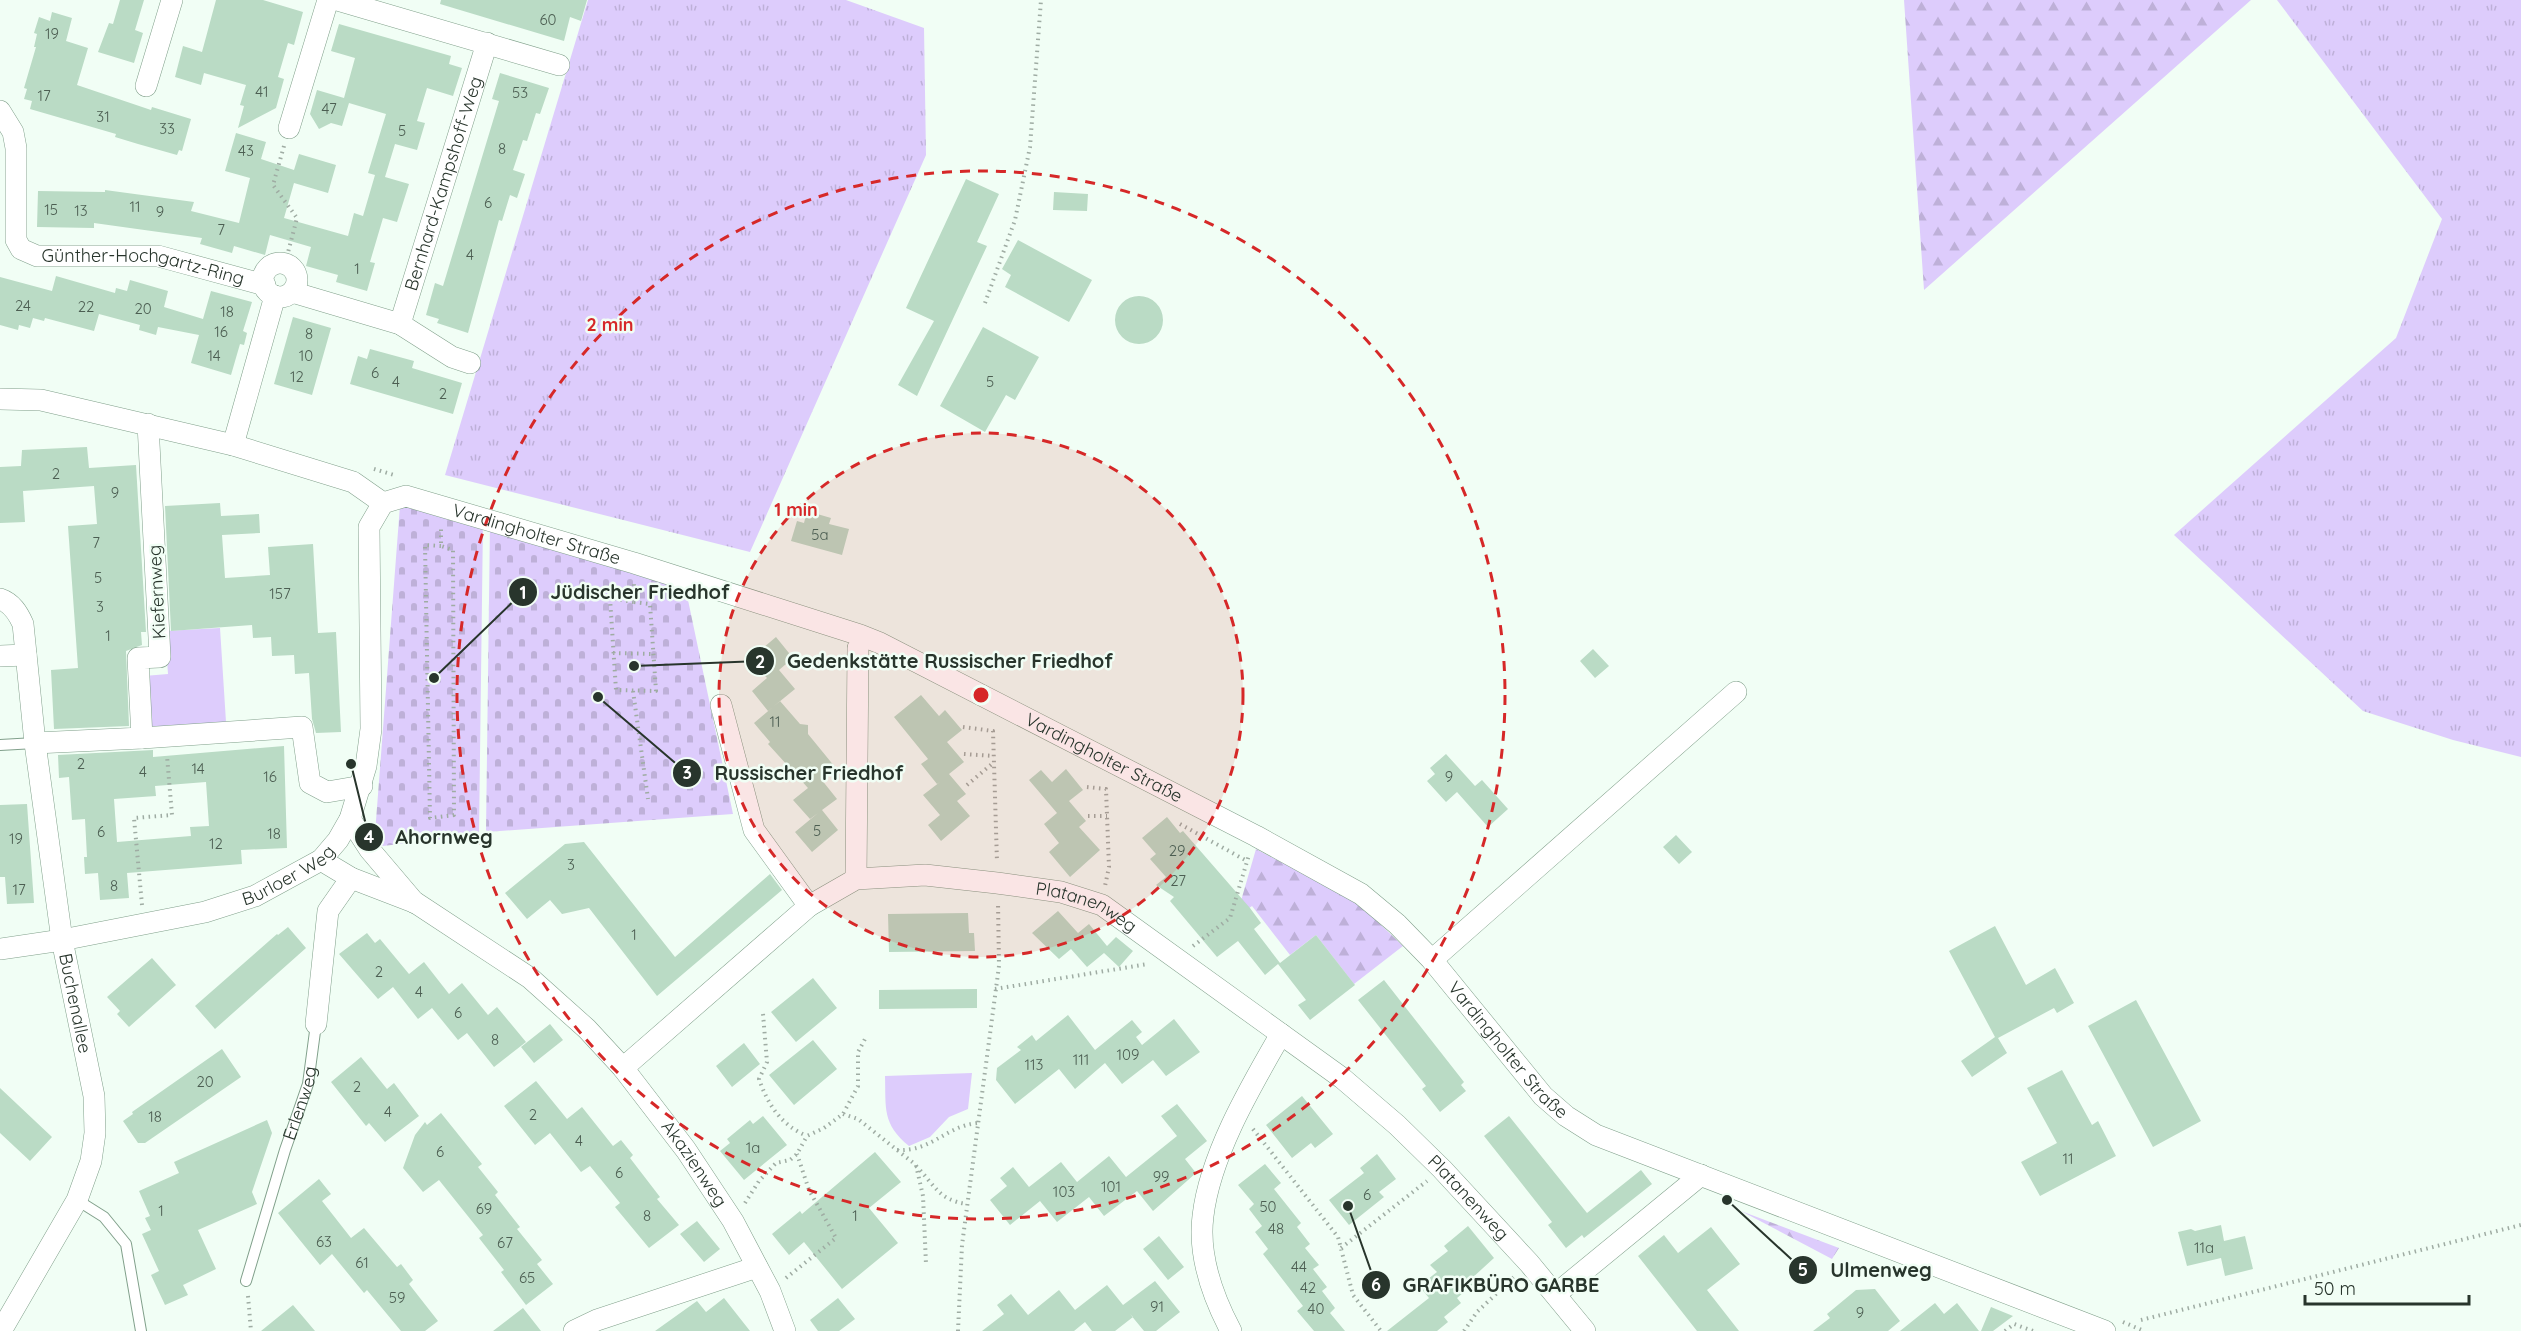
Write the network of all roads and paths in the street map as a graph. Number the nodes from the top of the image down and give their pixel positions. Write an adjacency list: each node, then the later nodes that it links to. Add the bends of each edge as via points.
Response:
1 (172, 0): 7 (street)
2 (328, 0): 9 (street)
3 (337, 0): 5 (street)
4 (1041, 0): 12 (path, via 1030,147 1015,220)
5 (487, 44): 6 (street); 13 (street, Bernhard-Kampshoff-Weg)
6 (559, 65)
7 (146, 86)
8 (0, 111): 11 (street, Günther-Hochgartz-Ring, via 13,132 16,148 16,240 21,249 37,256 158,256)
9 (290, 128): 10 (path, via 273,185 297,218)
10 (285, 264): 11 (street, via 275,264 263,280)
11 (277, 291): 13 (street, Günther-Hochgartz-Ring); 17 (street)
12 (985, 303)
13 (400, 324): 14 (street, Günther-Hochgartz-Ring, via 452,357)
14 (470, 363)
15 (0, 399): 16 (street, via 41,400)
16 (148, 424): 17 (street); 35 (street, Kiefernweg, via 160,657 138,658)
17 (234, 445): 19 (street, via 353,482)
18 (404, 478): 19 (path, via 394,475)
19 (383, 503): 20 (street, Vardingholter Straße, via 406,496); 42 (street, Burloer Weg, via 369,527 371,729)
20 (442, 506): 21 (path); 22 (street, Vardingholter Straße)
21 (441, 546): 21 (path, via 453,550 454,815 430,818 425,545)
22 (634, 563): 24 (path); 49 (street, Vardingholter Straße, via 880,643)
23 (0, 599): 28 (street, Buchenallee, via 17,612 23,624)
24 (634, 602): 26 (path, via 610,598); 27 (path, via 650,604)
25 (858, 648): 53 (street)
26 (613, 653): 27 (path); 30 (path, via 616,690)
27 (654, 654): 30 (path, via 656,691)
28 (26, 655): 29 (street); 36 (street, Buchenallee)
29 (0, 656)
30 (633, 691): 44 (path)
31 (1736, 692): 62 (street)
32 (721, 705): 57 (street, via 754,830)
33 (963, 727): 39 (path, via 993,731)
34 (165, 737): 35 (street); 42 (street, via 302,727 310,783 327,792); 58 (path, via 172,814 134,818)
35 (142, 738): 36 (street)
36 (35, 743): 37 (lane); 59 (street, Buchenallee)
37 (0, 745)
38 (964, 754): 39 (path)
39 (994, 756): 40 (path)
40 (994, 763): 41 (path); 54 (path)
41 (967, 785)
42 (362, 786): 47 (street, Burloer Weg)
43 (1087, 787): 46 (path, via 1106,789)
44 (648, 799)
45 (1088, 816): 46 (path)
46 (1107, 816): 56 (path, via 1109,867)
47 (350, 819): 50 (street, Burloer Weg); 55 (street, via 370,850)
48 (1180, 824): 51 (path)
49 (1256, 837): 51 (path); 62 (street, Vardingholter Straße, via 1361,894 1398,924)
50 (321, 860): 52 (street); 58 (street, Burloer Weg, via 255,896 204,912)
51 (1247, 861): 61 (path, via 1230,918)
52 (351, 878): 55 (street); 65 (street, Erlenweg, via 328,911)
53 (856, 879): 54 (street, Platanenweg, via 925,875); 57 (street, Platanenweg)
54 (997, 883): 56 (street, Platanenweg, via 1061,892); 63 (path, via 999,966)
55 (416, 903): 68 (street, Akazienweg, via 530,978)
56 (1102, 905): 61 (street, Platanenweg)
57 (809, 906): 68 (street, Platanenweg)
58 (144, 924): 59 (street, Burloer Weg)
59 (62, 940): 60 (street, Burloer Weg); 78 (street, Buchenallee, via 94,1096 91,1161)
60 (0, 949)
61 (1177, 959): 63 (path); 66 (street, Platanenweg)
62 (1432, 960): 77 (street, Vardingholter Straße, via 1543,1095 1566,1116 1596,1135)
63 (995, 989): 71 (path)
64 (763, 1014): 72 (path, via 767,1062 759,1079 765,1098 777,1116)
65 (316, 1024): 86 (lane, Erlenweg, via 308,1084)
66 (1281, 1034): 69 (street); 76 (street, Platanenweg, via 1342,1078)
67 (865, 1039): 70 (path, via 858,1052 858,1086)
68 (623, 1068): 80 (street, Akazienweg, via 686,1150)
69 (1240, 1111): 82 (path, via 1338,1237); 97 (street, via 1213,1171 1203,1217 1206,1264)
70 (843, 1114): 72 (path); 73 (path, via 858,1119)
71 (978, 1123): 73 (path, via 963,1124 921,1148); 79 (path)
72 (807, 1136): 74 (path)
73 (897, 1150): 75 (path)
74 (797, 1154): 80 (path, via 776,1163); 87 (path, via 809,1190 836,1238)
75 (916, 1165): 79 (path, via 938,1192 952,1202); 84 (path, via 923,1196)
76 (1442, 1169): 82 (path); 83 (street, Platanenweg)
77 (1701, 1175): 88 (street); 90 (street, Vardingholter Straße)
78 (76, 1200): 91 (street, Buchenallee); 92 (lane, via 104,1217 126,1244)
79 (967, 1204): 96 (path)
80 (733, 1221): 85 (street, Akazienweg)
81 (2521, 1225): 89 (path)
82 (1341, 1248): 98 (path, via 1353,1295)
83 (1529, 1263): 88 (street, Platanenweg); 99 (path, via 1477,1312)
84 (926, 1264)
85 (757, 1267): 87 (street, Akazienweg); 94 (street)
86 (246, 1281): 93 (path)
87 (770, 1291): 95 (street, Akazienweg)
88 (1556, 1294): 100 (street, Platanenweg)
89 (2141, 1320)
90 (2112, 1326): 103 (path)
91 (1, 1331)
92 (141, 1331)
93 (251, 1331)
94 (574, 1331)
95 (785, 1331)
96 (958, 1331)
97 (1231, 1331)
98 (1381, 1331)
99 (1464, 1331)
100 (1585, 1331)
101 (2006, 1331): 102 (path, via 2014,1324)
102 (2033, 1331)
103 (2144, 1331)

